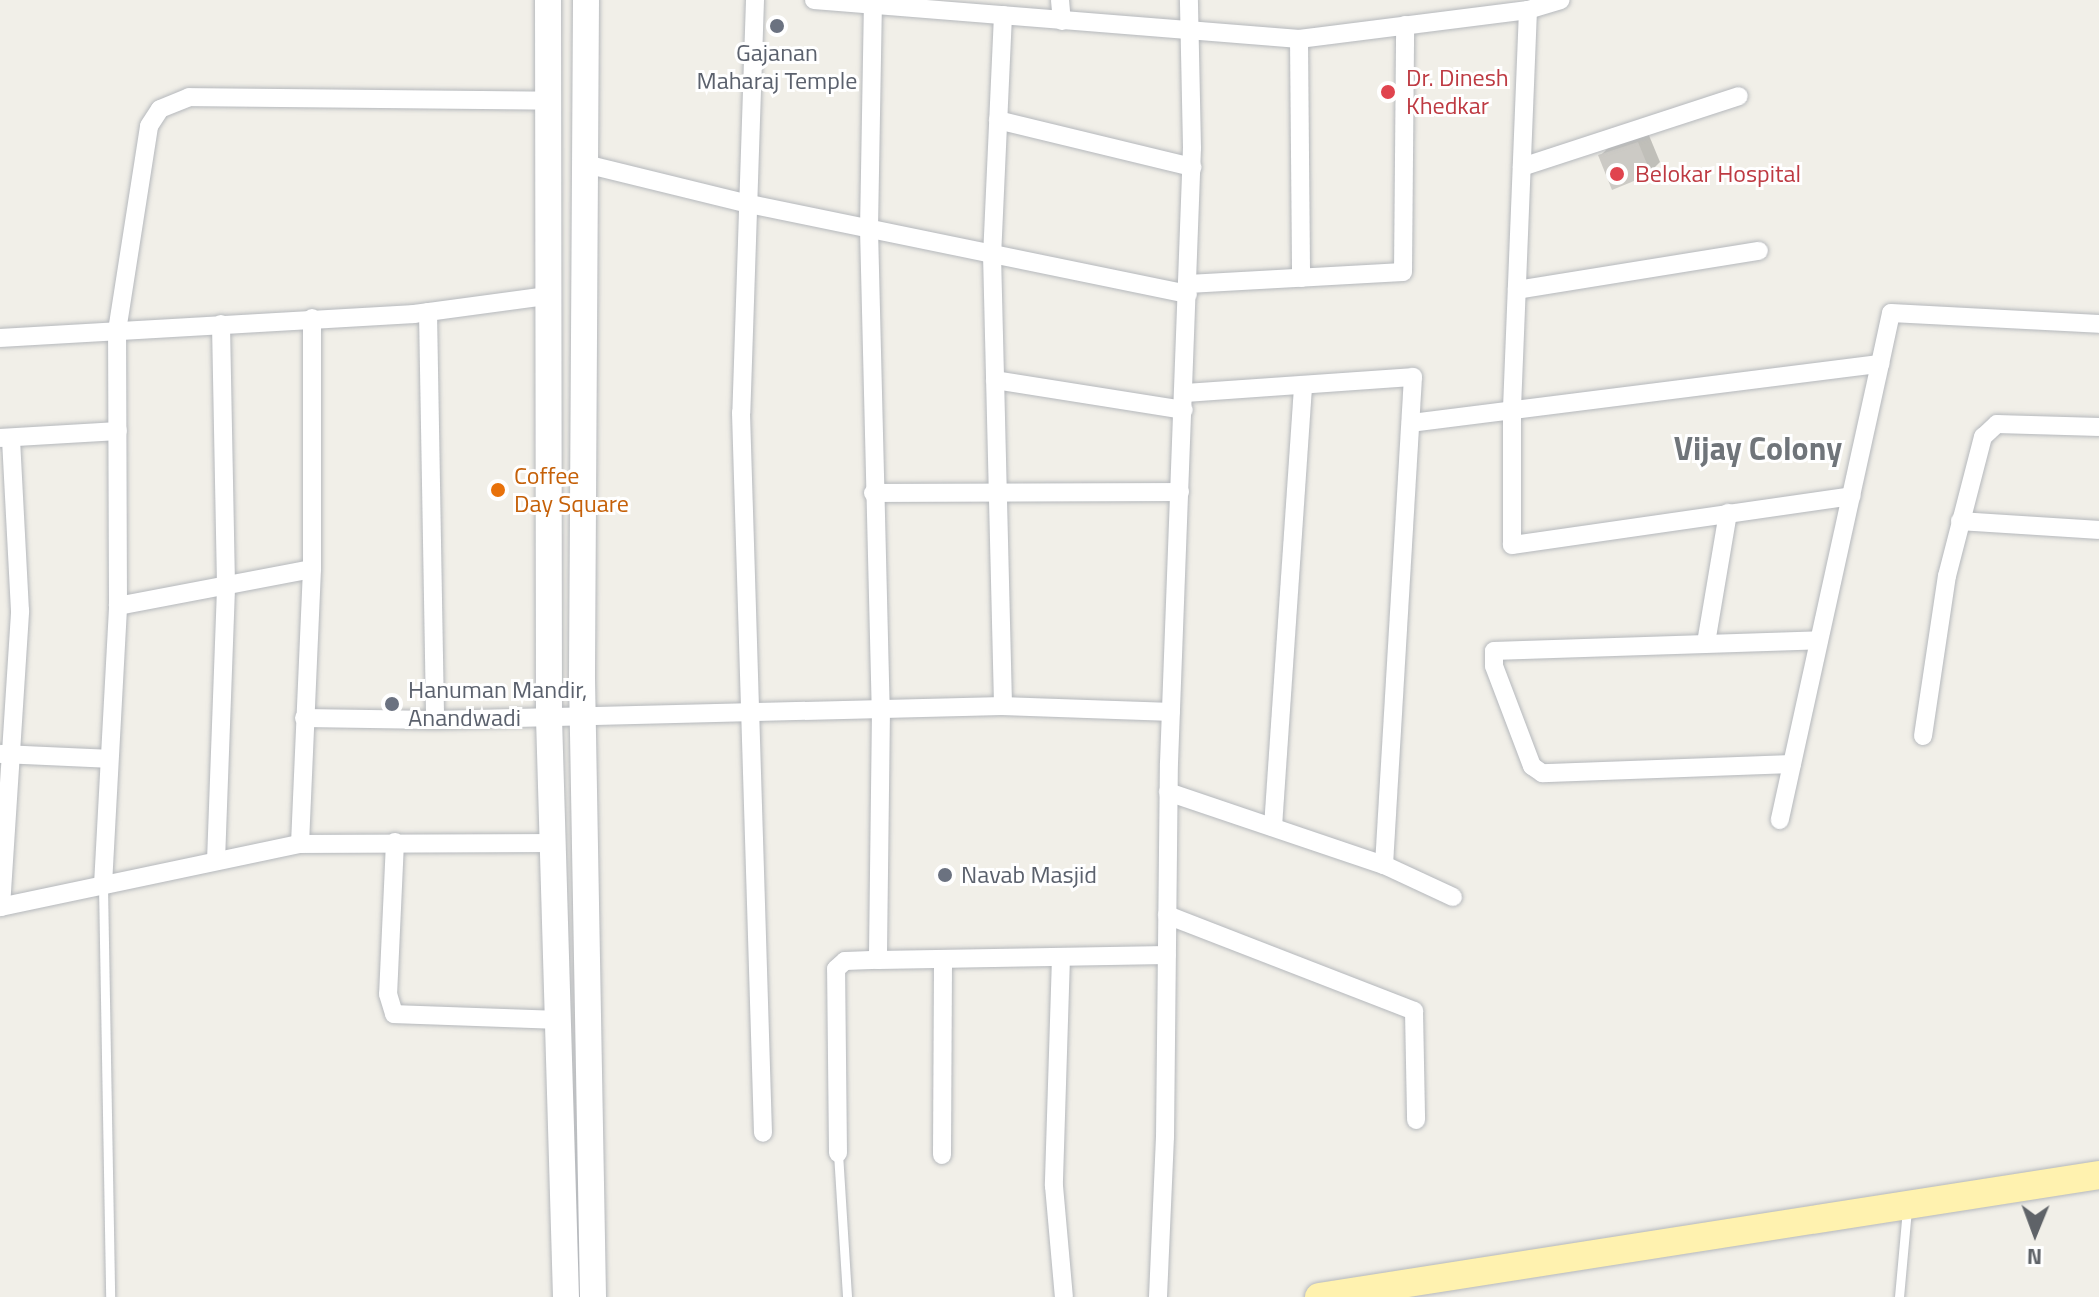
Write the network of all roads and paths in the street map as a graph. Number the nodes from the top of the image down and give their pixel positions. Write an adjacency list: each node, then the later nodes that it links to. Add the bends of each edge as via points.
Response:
1 (548, 0): 16 (main road)
2 (586, 0): 18 (main road)
3 (755, 0): 21 (street)
4 (814, 0): 8 (street)
5 (1060, 0): 11 (street)
6 (1189, 0): 13 (street)
7 (1561, 0): 9 (street)
8 (872, 2): 10 (street); 22 (street)
9 (1528, 10): 12 (street); 20 (street)
10 (1003, 15): 11 (street); 17 (street)
11 (1062, 21): 13 (street)
12 (1405, 25): 14 (street); 25 (street, via 1403,272)
13 (1190, 30): 14 (street); 19 (street)
14 (1299, 39): 25 (street)
15 (1739, 96): 20 (street)
16 (547, 101): 28 (main road); 33 (street, via 173,100 160,109 142,145)
17 (998, 120): 19 (street); 24 (street)
18 (585, 164): 21 (street); 60 (main road)
19 (1192, 167): 26 (street)
20 (1522, 167): 27 (street)
21 (749, 204): 22 (street); 58 (street, via 741,413)
22 (869, 229): 24 (street); 45 (street)
23 (1759, 251): 27 (street)
24 (992, 254): 26 (street); 36 (street)
25 (1301, 278): 26 (street)
26 (1188, 289): 38 (street)
27 (1517, 290): 39 (street)
28 (548, 296): 29 (street); 62 (main road)
29 (428, 312): 30 (street); 63 (street)
30 (312, 318): 31 (street); 51 (street)
31 (221, 324): 33 (street); 52 (street)
32 (2099, 324): 35 (street, via 1891,313)
33 (117, 331): 34 (street); 42 (street)
34 (0, 338)
35 (1880, 364): 39 (street); 47 (street)
36 (995, 380): 38 (street); 46 (street)
37 (1303, 385): 38 (street); 40 (street, via 1413,377); 70 (street)
38 (1184, 402): 44 (street)
39 (1512, 410): 40 (street); 48 (street, via 1512,545)
40 (1411, 423): 75 (street)
41 (2099, 427): 49 (street, via 2005,423 1989,429)
42 (118, 431): 43 (street); 53 (street)
43 (6, 438): 65 (street, via 20,595)
44 (1180, 492): 46 (street); 59 (street)
45 (873, 493): 46 (street); 57 (street)
46 (996, 494): 56 (street)
47 (1851, 496): 48 (street); 54 (street)
48 (1728, 513): 55 (street)
49 (1960, 521): 50 (street); 64 (street)
50 (2099, 530)
51 (312, 569): 52 (street); 61 (street)
52 (226, 585): 53 (street); 74 (street)
53 (118, 606): 66 (street)
54 (1819, 640): 55 (street); 67 (street)
55 (1706, 643): 67 (street, via 1503,648 1494,651 1493,658 1532,766 1542,773)
56 (1003, 706): 57 (street); 59 (street)
57 (881, 709): 58 (street); 82 (street)
58 (749, 712): 60 (street); 86 (street)
59 (1171, 712): 68 (street)
60 (583, 717): 62 (street); 94 (main road)
61 (304, 718): 63 (street); 73 (street)
62 (549, 718): 63 (street); 72 (main road)
63 (435, 720)
64 (1923, 736)
65 (4, 755): 66 (street); 78 (street)
66 (109, 759): 76 (street)
67 (1792, 764): 69 (street)
68 (1168, 792): 70 (street); 79 (street)
69 (1780, 820)
70 (1273, 827): 75 (street)
71 (395, 842): 72 (street); 73 (street); 84 (street, via 388,994 394,1014)
72 (553, 843): 84 (main road)
73 (300, 844): 74 (street)
74 (216, 861): 76 (street)
75 (1384, 865): 77 (street)
76 (103, 885): 78 (street); 92 (lane)
77 (1453, 897)
78 (1, 907)
79 (1167, 915): 80 (street); 85 (street, via 1414,1011)
80 (1167, 955): 81 (street); 97 (street)
81 (1061, 957): 83 (street); 96 (street, via 1054,1186)
82 (878, 960): 83 (street); 87 (street, via 845,961 836,969)
83 (943, 961): 88 (street)
84 (558, 1020): 93 (main road)
85 (1416, 1120)
86 (763, 1133)
87 (838, 1153): 95 (lane)
88 (942, 1155)
89 (2099, 1175): 90 (main road)
90 (1907, 1208): 91 (main road); 98 (lane)
91 (1338, 1296)
92 (110, 1297)
93 (566, 1297)
94 (593, 1297)
95 (847, 1297)
96 (1064, 1297)
97 (1158, 1297)
98 (1899, 1297)

